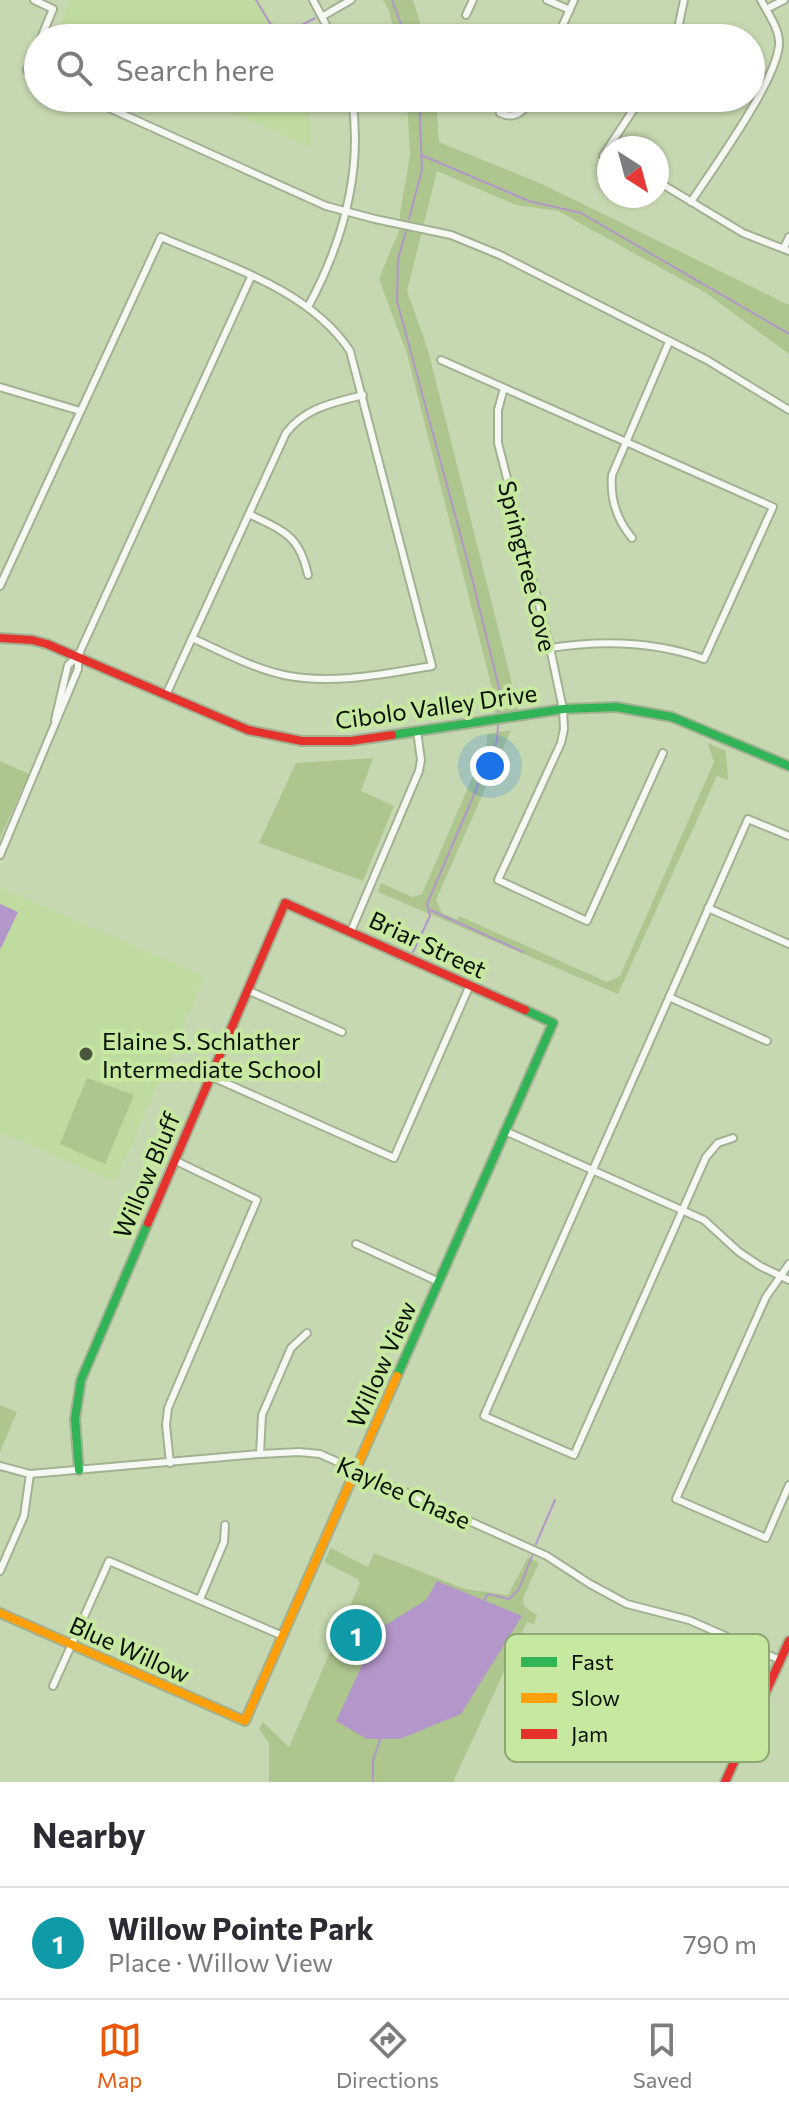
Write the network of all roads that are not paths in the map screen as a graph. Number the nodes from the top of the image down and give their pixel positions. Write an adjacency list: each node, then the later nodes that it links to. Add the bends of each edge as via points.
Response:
1 (34, 0): 14 (street, via 53,9)
2 (313, 0): 13 (street)
3 (351, 0): 13 (street)
4 (473, 0): 12 (street)
5 (547, 0): 11 (street)
6 (574, 0): 11 (street)
7 (684, 0): 17 (street)
8 (761, 0): 10 (street)
9 (784, 0): 10 (street)
10 (766, 9): 18 (street, via 778,32 778,48)
11 (570, 10): 16 (street)
12 (466, 15)
13 (323, 16): 15 (street)
14 (47, 24)
15 (327, 24)
16 (564, 24)
17 (679, 24)
18 (765, 81)
19 (118, 112): 28 (street)
20 (353, 112): 28 (street, via 356,164)
21 (522, 112): 24 (street)
22 (633, 112): 25 (street)
23 (748, 112): 27 (street)
24 (500, 113)
25 (619, 136)
26 (669, 188): 27 (street)
27 (691, 202): 30 (street, via 743,233)
28 (347, 211): 32 (street); 33 (street, via 469,241)
29 (789, 237): 30 (street)
30 (786, 250)
31 (251, 277): 32 (street); 39 (street, via 161,237); 48 (street)
32 (308, 307): 37 (street, via 350,351)
33 (669, 342): 38 (street); 40 (street)
34 (441, 360): 36 (street)
35 (0, 387): 39 (street)
36 (504, 388): 40 (street); 47 (street, Springtree Cove, via 498,421 502,462)
37 (363, 395): 41 (street, via 315,408 296,420); 46 (street, via 432,666 340,679 304,678 273,672)
38 (789, 410)
39 (80, 411): 44 (street)
40 (625, 441): 42 (street, via 611,488 621,525); 47 (street, via 773,507 704,659 637,644)
41 (249, 514): 43 (street, via 295,540); 46 (street)
42 (632, 538)
43 (308, 575)
44 (0, 586)
45 (0, 638): 48 (street, Cibolo Valley Drive, via 39,642)
46 (192, 638): 49 (street)
47 (550, 648): 50 (street, Springtree Cove)
48 (78, 656): 49 (street, Cibolo Valley Drive); 55 (street, via 68,665 55,720)
49 (166, 695): 51 (street, Cibolo Valley Drive, via 283,739 337,741)
50 (563, 709): 51 (street, Cibolo Valley Drive); 52 (street, Springtree Cove, via 561,743 498,880 587,921); 53 (street, Cibolo Valley Drive, via 616,707 663,714)
51 (417, 731): 58 (street, via 419,771)
52 (663, 753)
53 (789, 766)
54 (789, 836): 57 (street, via 748,819)
55 (0, 855)
56 (285, 903): 58 (street, Briar Street); 61 (street, Willow Bluff)
57 (708, 908): 59 (street); 62 (street)
58 (351, 931): 60 (street, Briar Street)
59 (789, 944)
60 (470, 985): 63 (street, Briar Street); 66 (street, via 394,1158)
61 (247, 990): 64 (street); 66 (street, Willow Bluff)
62 (669, 997): 65 (street); 70 (street)
63 (553, 1023): 67 (street, Willow View)
64 (342, 1032)
65 (767, 1041)
66 (210, 1076): 69 (street, Willow Bluff)
67 (505, 1131): 70 (street); 76 (street, Willow View)
68 (733, 1138): 71 (street, via 710,1150)
69 (174, 1160): 79 (street, via 257,1200 168,1408); 81 (street, Willow Bluff, via 81,1380 75,1419)
70 (593, 1169): 71 (street); 71 (street, via 484,1416 574,1455)
71 (683, 1209): 74 (street)
72 (356, 1244): 76 (street)
73 (789, 1264): 74 (street)
74 (779, 1277): 75 (street); 84 (street, via 676,1499 766,1538)
75 (789, 1280)
76 (439, 1282): 82 (street, Willow View)
77 (307, 1333): 78 (street, via 291,1348 262,1415)
78 (260, 1454): 79 (street, Kaylee Chase); 82 (street, Kaylee Chase, via 309,1452)
79 (170, 1463): 81 (street, Kaylee Chase)
80 (0, 1466): 83 (street, Kaylee Chase)
81 (79, 1470): 83 (street, Kaylee Chase)
82 (356, 1470): 89 (street, Kaylee Chase, via 547,1556 627,1604); 90 (street, Willow View)
83 (30, 1474): 86 (street, via 24,1516)
84 (789, 1485)
85 (225, 1525): 87 (street, via 224,1542)
86 (0, 1571)
87 (200, 1599): 90 (street); 92 (street, via 109,1561)
88 (0, 1613): 92 (street, Blue Willow)
89 (723, 1634)
90 (283, 1636): 97 (street, Willow View)
91 (789, 1641): 94 (street)
92 (71, 1645): 96 (street); 97 (street, Blue Willow)
93 (769, 1655): 94 (street, Kaylee Chase)
94 (780, 1660): 95 (street)
95 (769, 1684)
96 (53, 1686)
97 (245, 1721)
98 (734, 1762): 99 (street)
99 (725, 1782)

